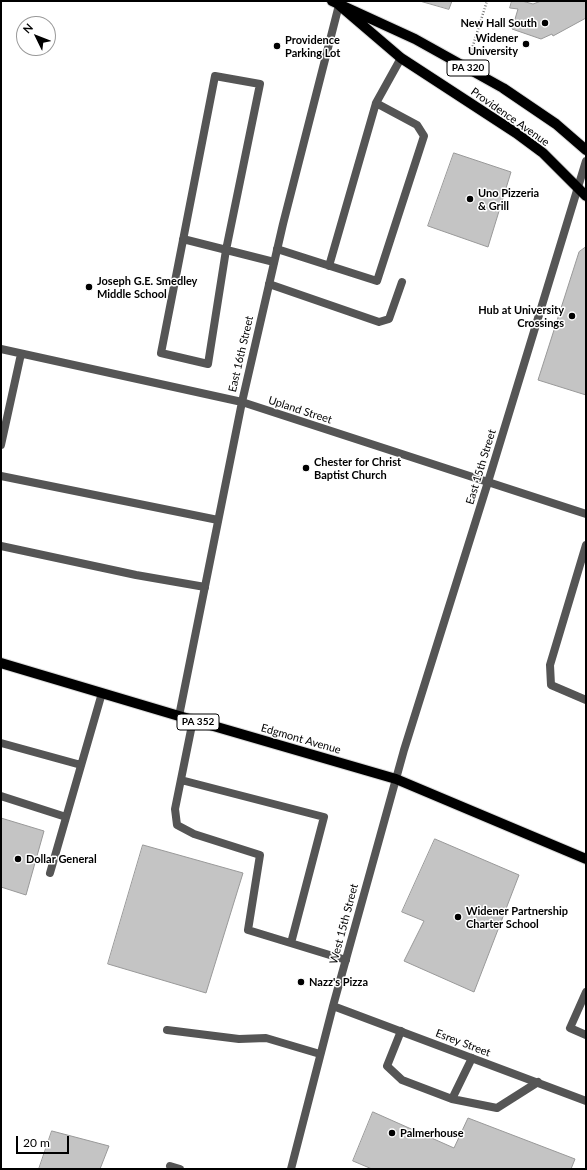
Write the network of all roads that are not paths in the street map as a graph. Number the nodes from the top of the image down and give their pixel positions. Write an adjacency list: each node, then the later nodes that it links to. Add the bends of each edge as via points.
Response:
1 (337, 2): 2 (main road, Providence Avenue / PA 320); 4 (main road, Providence Avenue / PA 320, via 415,39 466,67 528,104); 9 (street, East 16th Street)
2 (401, 58): 3 (street); 6 (main road, Providence Avenue / PA 320, via 516,133)
3 (376, 103): 12 (street); 12 (street, via 417,125 424,136 377,281)
4 (586, 150)
5 (586, 161): 6 (street, East 15th Street)
6 (578, 187): 7 (main road, Providence Avenue / PA 320); 20 (street, East 15th Street)
7 (586, 196)
8 (183, 239): 10 (street); 10 (street, via 161,353 208,364); 10 (street, via 215,76 260,84)
9 (277, 249): 11 (street, East 16th Street); 12 (street)
10 (226, 250): 11 (street)
11 (274, 262): 14 (street, East 16th Street)
12 (329, 266)
13 (402, 282): 14 (street, via 389,319 379,322)
14 (269, 284): 17 (street, East 16th Street)
15 (1, 349): 16 (street, Upland Street)
16 (21, 354): 17 (street, Upland Street); 18 (street)
17 (242, 402): 20 (street, Upland Street); 22 (street, East 16th Street)
18 (1, 445)
19 (1, 476): 22 (street)
20 (488, 482): 21 (street, Upland Street); 33 (street, East 15th Street)
21 (586, 514)
22 (218, 520): 25 (street, East 16th Street)
23 (586, 545): 28 (street, via 550,665 551,685)
24 (1, 546): 25 (street)
25 (205, 587): 29 (street, East 16th Street)
26 (1, 663): 27 (main road, Edgmont Avenue / PA 352)
27 (102, 693): 29 (main road, Edgmont Avenue / PA 352); 32 (street)
28 (586, 700)
29 (179, 716): 30 (main road, Edgmont Avenue / PA 352)
30 (193, 720): 33 (main road, Edgmont Avenue / PA 352); 34 (street)
31 (1, 743): 32 (street)
32 (81, 765): 36 (street)
33 (396, 779): 37 (main road, Edgmont Avenue / PA 352); 40 (street, West 15th Street)
34 (181, 780): 39 (street, via 175,809 177,825 194,834 260,855 248,930); 39 (street, via 324,817)
35 (1, 796): 36 (street)
36 (66, 817): 38 (street)
37 (586, 859)
38 (50, 873)
39 (291, 943): 40 (street)
40 (346, 960): 42 (street, West 15th Street)
41 (586, 992): 45 (street, via 570,1028)
42 (333, 1006): 44 (street, Esrey Street); 46 (street, West 15th Street)
43 (167, 1030): 46 (street, via 239,1039 266,1038)
44 (401, 1031): 47 (street, Esrey Street); 49 (street, via 387,1066 402,1080)
45 (586, 1035)
46 (320, 1054): 53 (street, West 15th Street)
47 (472, 1058): 48 (street, Esrey Street); 49 (street)
48 (538, 1082): 49 (street, via 497,1108); 50 (street, Esrey Street)
49 (452, 1099)
50 (586, 1101)
51 (170, 1166): 52 (street)
52 (180, 1169)
53 (291, 1169)

